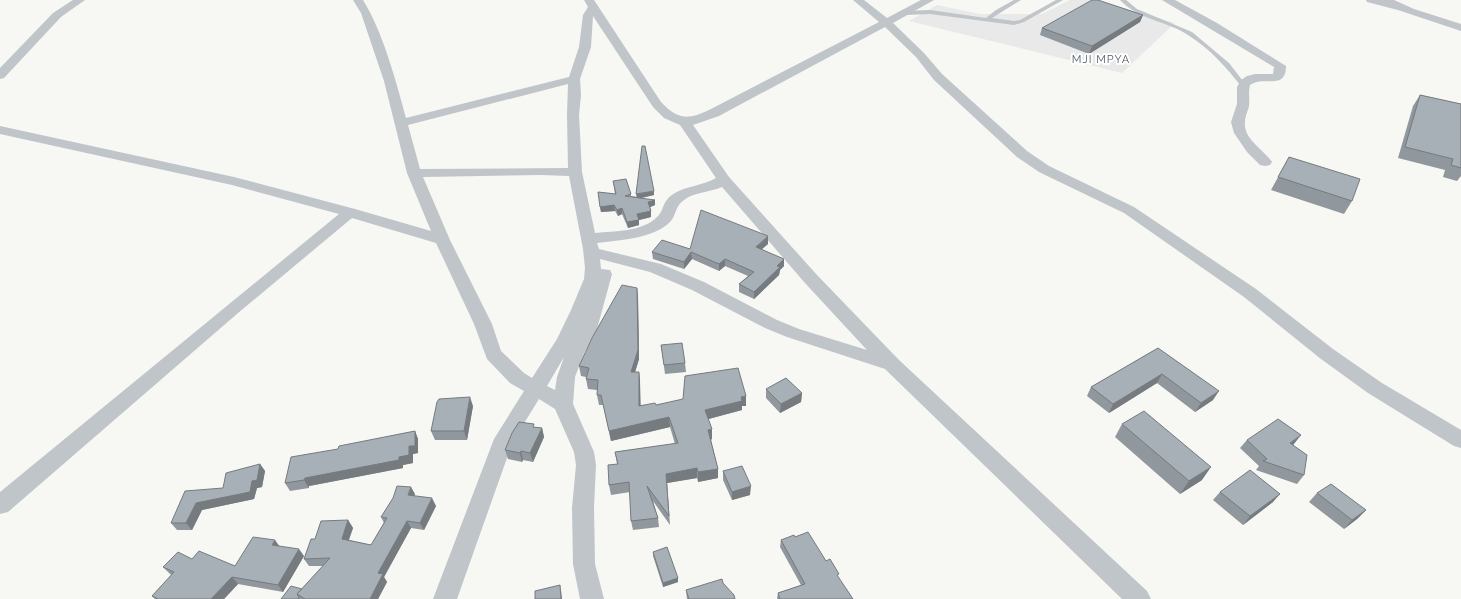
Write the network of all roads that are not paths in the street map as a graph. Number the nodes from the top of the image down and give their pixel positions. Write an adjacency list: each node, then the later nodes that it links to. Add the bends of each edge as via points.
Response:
1 (80, 0): 17 (street, via 57,15)
2 (358, 0): 21 (street, via 366,13 390,81)
3 (858, 0): 15 (street)
4 (929, 0): 13 (street)
5 (1018, 0): 14 (lane)
6 (1060, 0): 14 (lane, via 1022,21 1009,23)
7 (1123, 0): 19 (lane, via 1135,10 1190,33 1227,64)
8 (1167, 0): 19 (street, via 1280,66 1280,75 1253,78)
9 (1371, 0): 12 (street)
10 (1386, 0): 12 (street)
11 (590, 2): 18 (street, via 585,47); 20 (street, via 658,104 669,116)
12 (1410, 11): 16 (street)
13 (905, 13): 14 (lane, via 930,12); 15 (street)
14 (987, 20)
15 (886, 22): 20 (street, via 714,113); 34 (street, via 920,55 938,77 1022,154 1044,169 1129,210 1250,293 1363,380)
16 (1461, 28)
17 (0, 75)
18 (574, 79): 21 (street); 24 (street, via 572,115)
19 (1243, 85): 23 (street, via 1238,127 1245,140)
20 (685, 122): 26 (street)
21 (401, 123): 25 (street)
22 (0, 130): 27 (street, via 234,180)
23 (1265, 162)
24 (575, 172): 25 (street); 28 (street)
25 (414, 173): 29 (street)
26 (724, 180): 30 (street, via 710,187 681,194 671,203 665,219 653,226); 31 (street, via 811,279)
27 (350, 212): 29 (street); 35 (street)
28 (585, 219): 30 (street); 32 (street, via 591,248 592,279 565,341)
29 (442, 240): 32 (street, via 483,324 493,354 517,378)
30 (597, 246): 31 (street, via 698,286 771,324); 33 (street, via 604,276 588,329 566,377)
31 (892, 365): 38 (street)
32 (534, 389): 33 (street); 36 (street, via 504,439)
33 (563, 404): 37 (street, via 584,452 586,465 583,508 584,564)
34 (1461, 440)
35 (0, 505)
36 (445, 599)
37 (592, 599)
38 (1139, 599)

